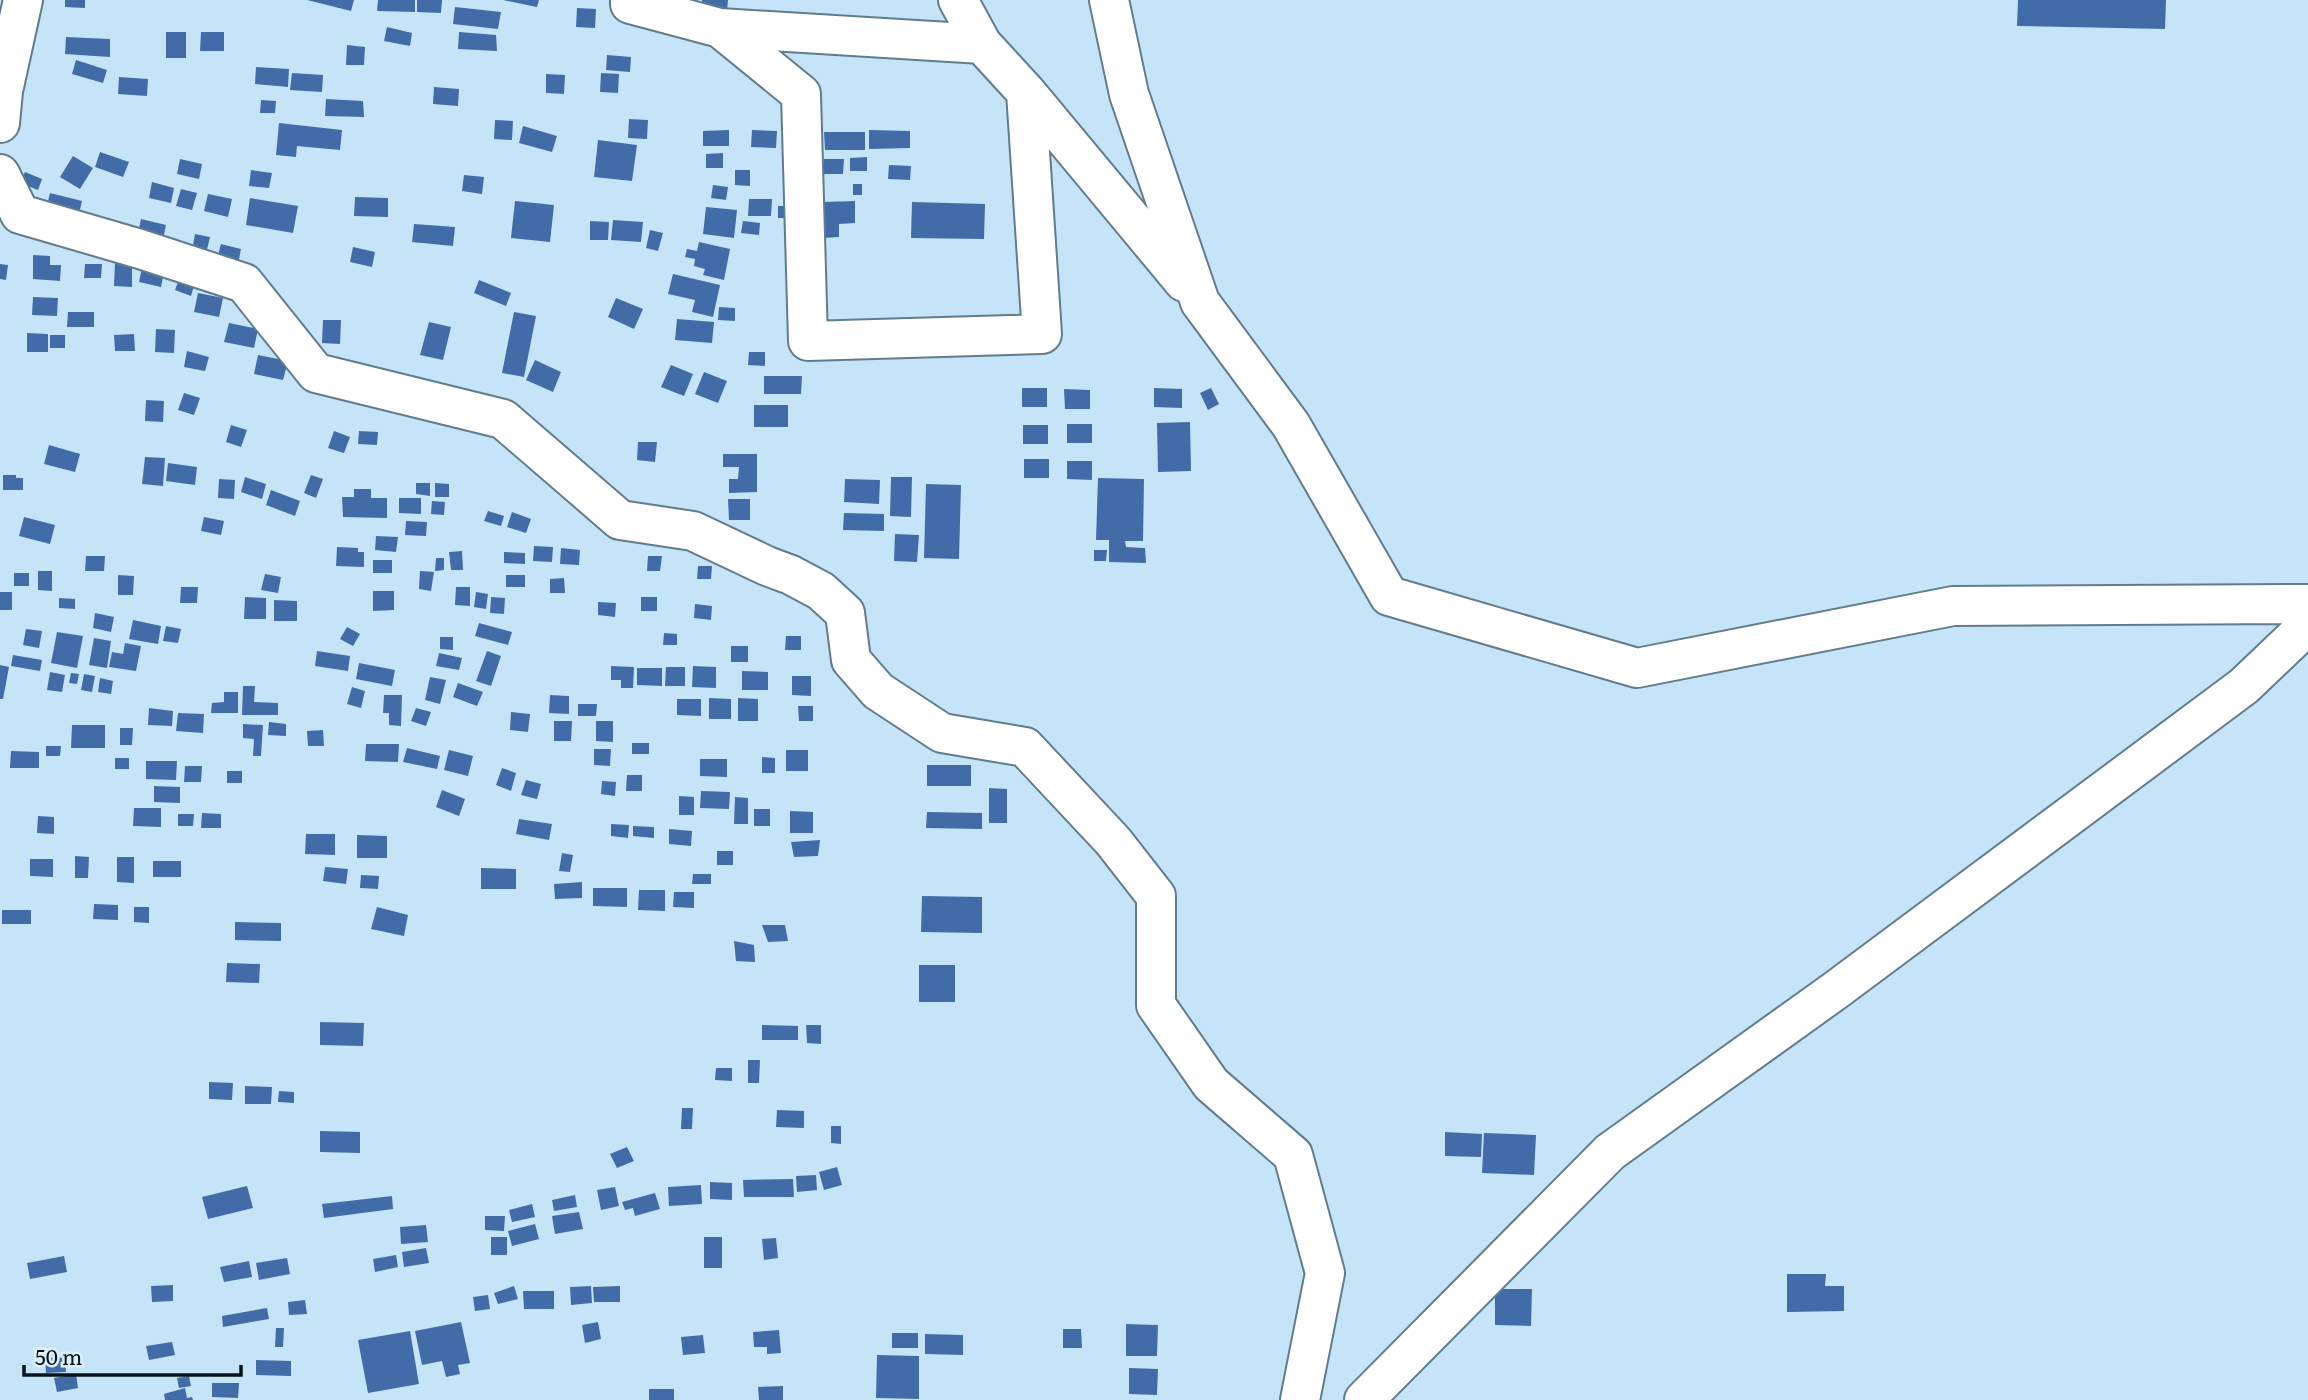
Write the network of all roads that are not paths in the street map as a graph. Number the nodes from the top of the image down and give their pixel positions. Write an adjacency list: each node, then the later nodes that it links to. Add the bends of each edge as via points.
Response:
1 (23, 0): 8 (street, via 2,91)
2 (958, 0): 6 (street)
3 (1109, 0): 10 (street, via 1129,94)
4 (627, 1): 5 (street)
5 (720, 28): 6 (street); 7 (street, via 801,94 808,341 1042,334)
6 (982, 44): 7 (street)
7 (1027, 92): 10 (street)
8 (0, 123)
9 (0, 174): 13 (street, via 20,214 244,283 316,373 503,419 620,520 692,531 791,575 845,613 851,660 878,691 942,733 1025,747 1113,841 1156,896 1156,1005 1211,1084 1293,1155 1325,1273)
10 (1200, 302): 11 (street, via 1291,425 1389,596 1637,668 1953,606)
11 (2308, 604)
12 (2308, 625): 14 (street, via 2244,686 1610,1152)
13 (1300, 1400)
14 (1364, 1400)

